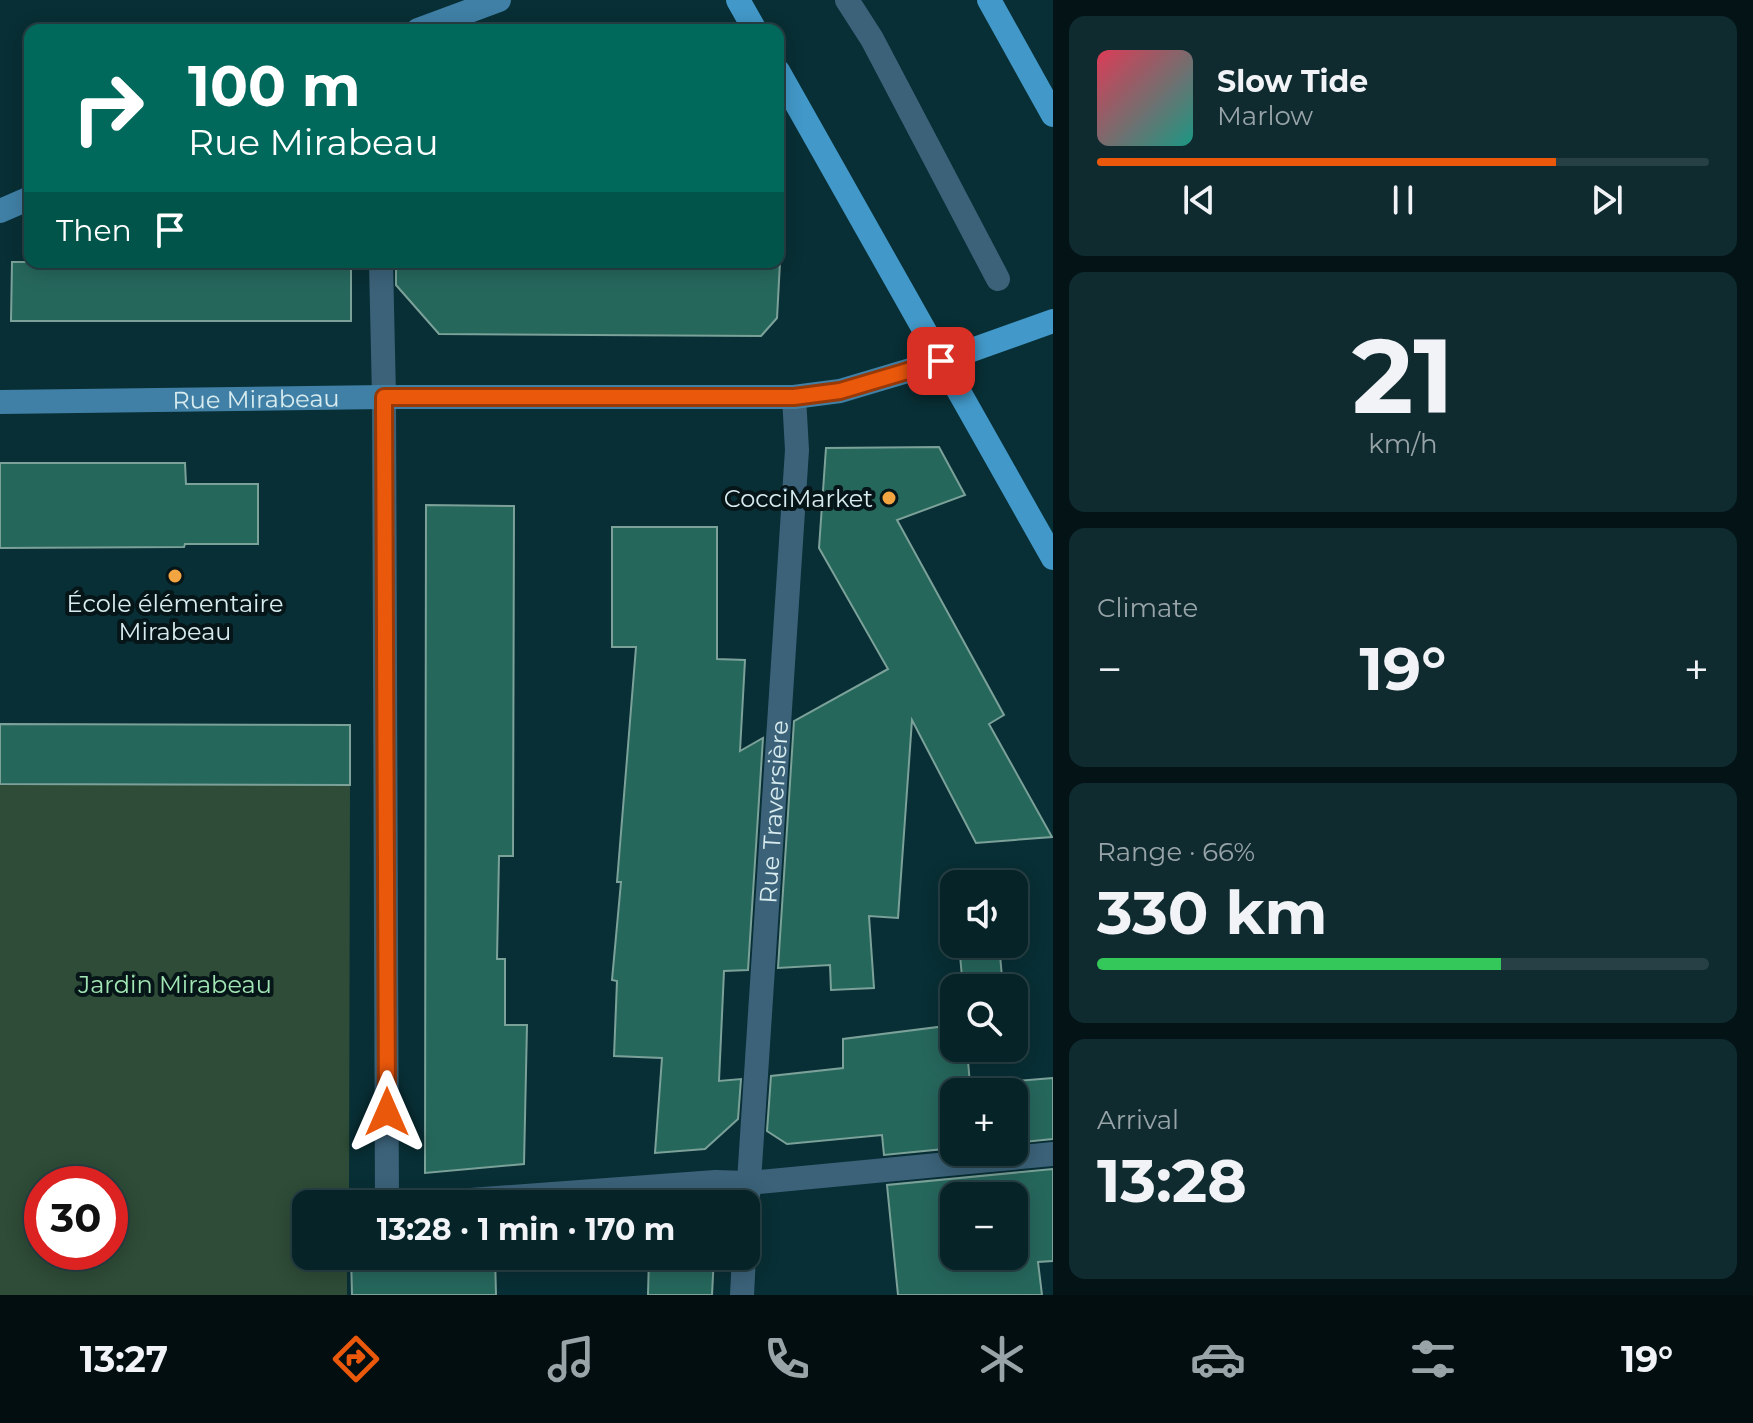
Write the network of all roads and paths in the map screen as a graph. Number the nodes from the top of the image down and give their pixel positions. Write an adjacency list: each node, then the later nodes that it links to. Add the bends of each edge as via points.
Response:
1 (499, 0): 5 (main road)
2 (738, 0): 6 (main road)
3 (847, 0): 12 (street)
4 (989, 0): 8 (main road)
5 (434, 24)
6 (752, 24)
7 (784, 82): 14 (main road)
8 (1053, 115)
9 (24, 201): 10 (main road)
10 (0, 211)
11 (381, 268): 15 (street)
12 (998, 279)
13 (1053, 321): 14 (main road)
14 (941, 361): 16 (main road, Rue Mirabeau, via 840,391); 18 (main road)
15 (384, 397): 16 (main road, Rue Mirabeau); 17 (main road, Rue Mirabeau); 21 (street)
16 (794, 397): 20 (street, Rue Traversière, via 797,450)
17 (4, 400)
18 (1053, 558)
19 (1053, 1154): 20 (street)
20 (749, 1183): 22 (street); 23 (street, Rue Traversière)
21 (387, 1190)
22 (605, 1190)
23 (749, 1190)
24 (743, 1270): 25 (street)
25 (742, 1295)

